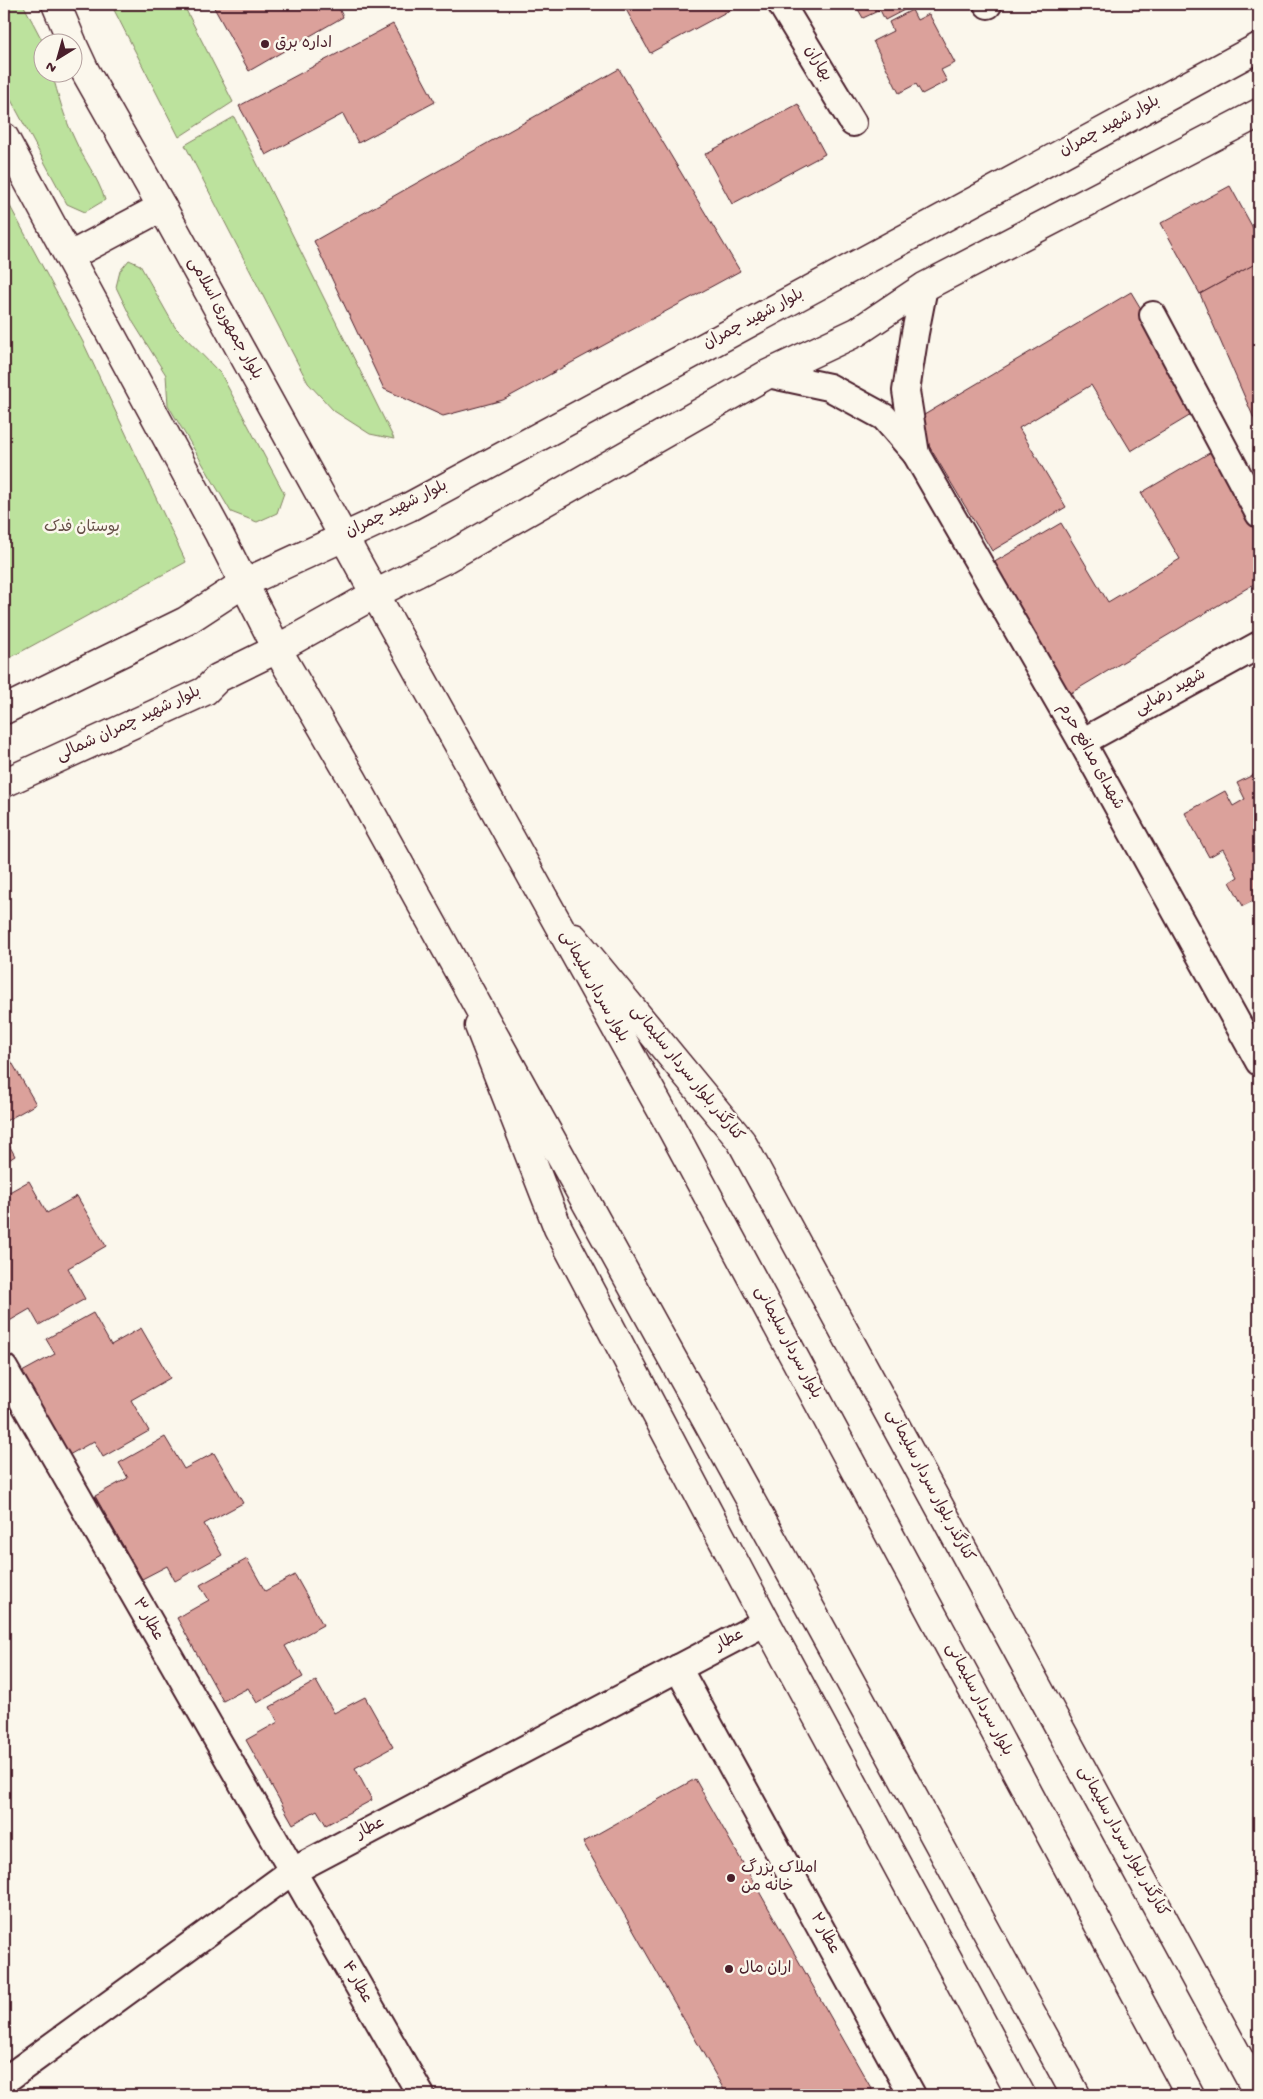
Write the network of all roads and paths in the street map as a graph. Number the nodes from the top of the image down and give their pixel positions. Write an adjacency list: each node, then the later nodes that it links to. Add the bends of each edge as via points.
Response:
1 (56, 4): 3 (main road, بلوار جمهوری اسلامی)
2 (781, 4): 7 (street, بهاران)
3 (67, 32)
4 (1259, 47): 16 (main road, بلوار شهید چمران, via 409,507)
5 (82, 65): 9 (main road, بلوار جمهوری اسلامی)
6 (1259, 113): 11 (main road)
7 (853, 124)
8 (4, 137): 10 (main road)
9 (162, 207): 10 (main road); 16 (main road, بلوار جمهوری اسلامی)
10 (70, 256): 17 (main road)
11 (924, 287): 13 (main road, via 857,332); 14 (street, via 906,391)
12 (1153, 315): 15 (street)
13 (768, 374): 14 (street, via 829,387 884,417); 18 (main road, via 443,560)
14 (916, 454): 22 (street, شهدای مدافع حرم)
15 (1259, 514)
16 (343, 536): 17 (main road, بلوار شهید چمران); 18 (main road, بلوار جمهوری اسلامی)
17 (244, 583): 20 (main road); 21 (main road, via 186,621)
18 (375, 594): 20 (main road); 24 (main road, بلوار سردار سلیمانی)
19 (1259, 644): 22 (street, شهید رضایی)
20 (277, 649): 23 (main road, بلوار شهید چمران شمالی, via 218,678 204,691); 25 (main road, via 349,772)
21 (4, 710)
22 (1082, 742): 26 (street, شهدای مدافع حرم)
23 (4, 783)
24 (551, 910): 36 (main road, بلوار سردار سلیمانی); 37 (main road, کنارگذر بلوار سردار سلیمانی, via 741,1141)
25 (458, 974): 28 (main road, via 558,1228); 35 (main road, via 816,1618)
26 (1259, 1062)
27 (4, 1368): 30 (street, عطار ۳)
28 (766, 1622): 29 (street, عطار); 34 (main road)
29 (678, 1668): 30 (street, عطار); 33 (street, عطار ۲)
30 (291, 1872): 31 (street, عطار); 32 (street, عطار ۴)
31 (4, 2081)
32 (421, 2095)
33 (912, 2095)
34 (1021, 2095)
35 (1076, 2095)
36 (1190, 2095)
37 (1259, 2095)

